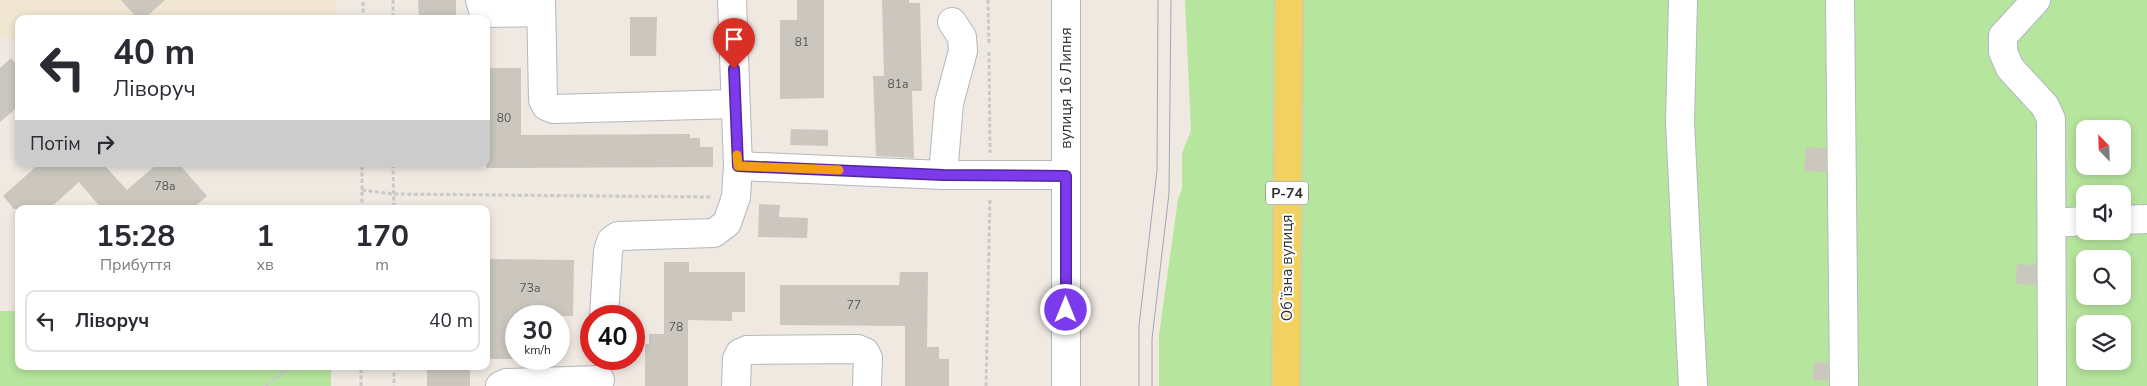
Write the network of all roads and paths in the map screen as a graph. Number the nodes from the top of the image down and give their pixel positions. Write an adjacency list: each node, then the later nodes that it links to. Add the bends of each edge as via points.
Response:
1 (363, 0): 11 (path)
2 (393, 0): 12 (path)
3 (480, 0): 10 (street, via 483,10 490,13)
4 (732, 0): 14 (street)
5 (1066, 0): 19 (street, вулиця 16 Липня)
6 (1289, 0): 41 (main road, Обʼїзна вулиця / Р-74)
7 (1683, 0): 42 (street, via 1680,122)
8 (1840, 0): 43 (street)
9 (2036, 0): 28 (street, via 2004,36 2003,52 2010,68 2045,106 2051,119)
10 (541, 6): 14 (street, via 543,100 546,106 553,109)
11 (363, 15)
12 (393, 15)
13 (952, 22): 18 (street, via 962,37 963,51 949,103)
14 (735, 104): 15 (street)
15 (738, 166): 18 (street); 22 (street)
16 (362, 167): 20 (path)
17 (394, 167): 21 (path)
18 (943, 175): 19 (street)
19 (1066, 176): 40 (street, вулиця 16 Липня)
20 (362, 190): 21 (path); 23 (path)
21 (394, 194): 22 (path); 24 (path)
22 (736, 197): 29 (street, via 727,223 714,233 618,236 611,241)
23 (362, 205)
24 (394, 205)
25 (2147, 219): 26 (street)
26 (2131, 220)
27 (2076, 221): 28 (street)
28 (2052, 222): 44 (street)
29 (605, 305)
30 (287, 370): 34 (path)
31 (361, 370): 35 (path)
32 (394, 370): 36 (path)
33 (600, 375): 37 (street)
34 (265, 386)
35 (361, 386)
36 (394, 386)
37 (500, 386)
38 (736, 386): 39 (street, via 737,359 746,350 858,349 868,358)
39 (867, 386)
40 (1066, 386)
41 (1286, 386)
42 (1693, 386)
43 (1844, 386)
44 (2052, 386)

